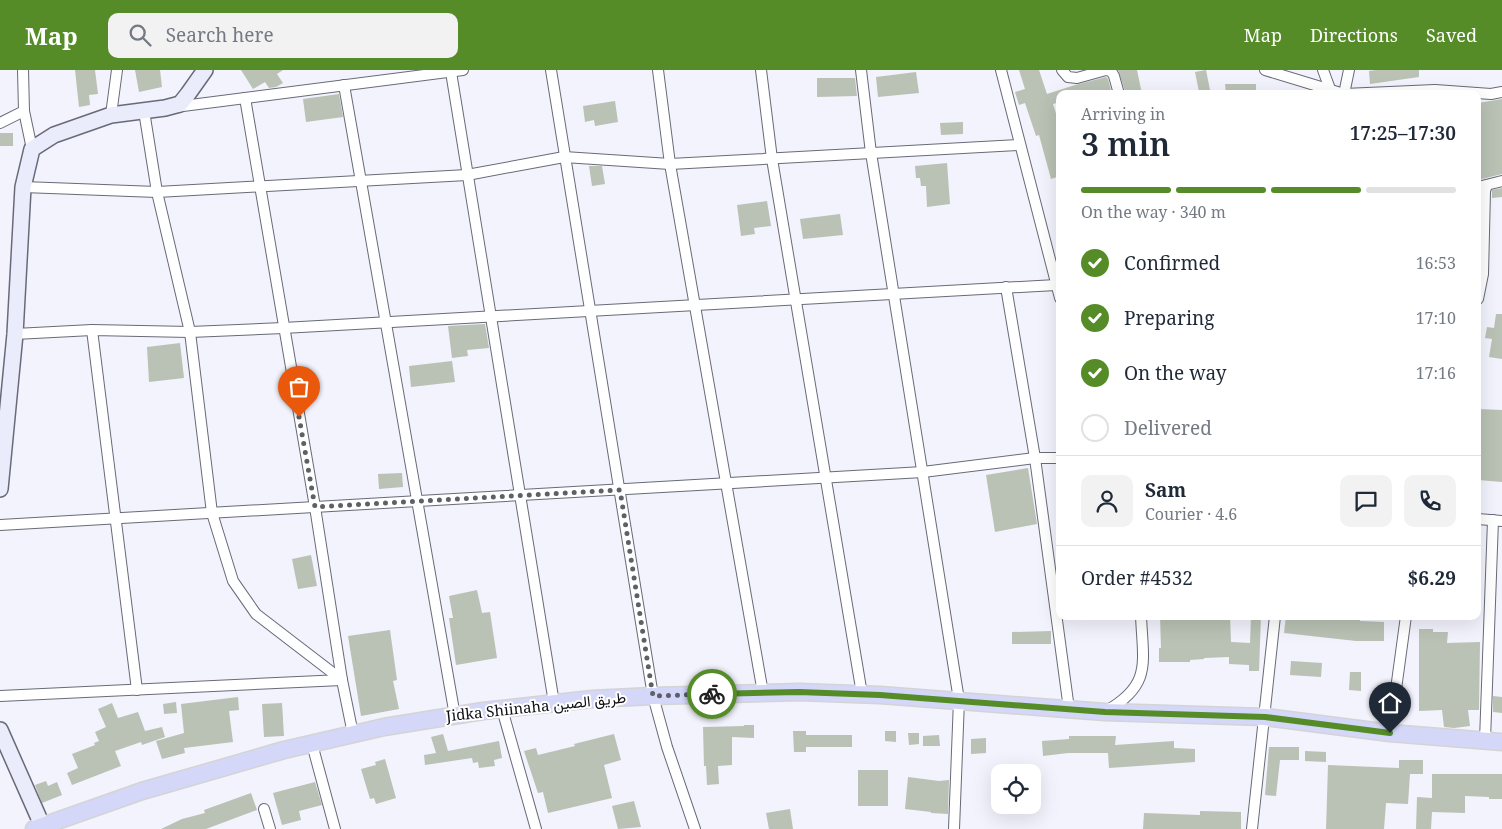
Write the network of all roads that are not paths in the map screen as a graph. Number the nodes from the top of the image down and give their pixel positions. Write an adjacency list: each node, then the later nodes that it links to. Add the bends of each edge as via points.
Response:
1 (23, 70): 22 (street)
2 (117, 70): 24 (street)
3 (205, 70): 24 (street, via 180,104)
4 (463, 70): 14 (street)
5 (550, 70): 29 (street)
6 (658, 70): 31 (street)
7 (761, 70): 30 (street)
8 (861, 70): 28 (street)
9 (1001, 70): 26 (street)
10 (1062, 70): 17 (street, via 1068,77 1077,78 1110,71)
11 (1265, 70): 16 (street)
12 (1322, 70): 16 (street)
13 (1349, 70): 18 (street)
14 (451, 72): 15 (street); 32 (street)
15 (344, 85): 21 (street); 33 (street)
16 (1330, 89)
17 (1118, 90)
18 (1345, 90)
19 (1502, 92): 20 (street)
20 (1481, 93)
21 (245, 98): 23 (street); 37 (street)
22 (24, 111): 25 (street); 27 (street)
23 (144, 111): 24 (street); 38 (street)
24 (110, 115): 27 (street, via 54,135)
25 (0, 122)
26 (1020, 145): 28 (street); 40 (street)
27 (32, 149): 36 (street)
28 (871, 153): 30 (street); 42 (street)
29 (564, 157): 31 (street); 32 (street); 45 (street)
30 (772, 159): 31 (street); 43 (street)
31 (670, 164): 44 (street)
32 (467, 176): 33 (street); 46 (street)
33 (360, 181): 37 (street); 47 (street)
34 (1502, 181): 35 (street)
35 (1482, 186): 39 (street, via 1485,191)
36 (23, 187): 38 (street); 51 (street)
37 (259, 187): 38 (street); 48 (street)
38 (157, 192): 50 (street)
39 (1481, 284)
40 (1056, 285): 41 (street)
41 (1006, 287): 42 (street); 52 (street)
42 (893, 294): 43 (street); 54 (street)
43 (795, 299): 44 (street); 55 (street)
44 (694, 305): 45 (street); 56 (street)
45 (589, 311): 46 (street); 58 (street)
46 (490, 316): 47 (street); 59 (street)
47 (385, 322): 48 (street); 60 (street)
48 (283, 328): 50 (street); 61 (street)
49 (92, 330): 50 (street); 51 (street); 63 (street)
50 (190, 332): 62 (street)
51 (16, 334): 57 (street)
52 (1035, 458): 53 (street); 54 (street); 67 (street)
53 (1056, 458)
54 (923, 472): 55 (street); 78 (street)
55 (826, 478): 56 (street); 75 (street)
56 (727, 483): 58 (street); 74 (street)
57 (0, 489)
58 (620, 490): 59 (street); 77 (street)
59 (521, 495): 60 (street); 79 (street)
60 (418, 501): 61 (street); 83 (street)
61 (315, 507): 62 (street); 72 (street)
62 (212, 512): 63 (street); 72 (street, via 233,581 256,614)
63 (116, 518): 66 (street); 73 (street)
64 (1481, 519): 65 (street)
65 (1497, 521): 88 (street)
66 (0, 525)
67 (1056, 609)
68 (1058, 620): 81 (street)
69 (1141, 620): 82 (street, via 1141,676 1133,691)
70 (1275, 620): 84 (street)
71 (1405, 620): 86 (street)
72 (342, 680): 73 (street); 87 (street)
73 (137, 690): 76 (street)
74 (763, 693): 75 (main road, Jidka Shiinaha طريق الصين); 77 (main road, Jidka Shiinaha طريق الصين)
75 (862, 694): 78 (main road, Jidka Shiinaha طريق الصين)
76 (0, 696)
77 (653, 696): 79 (main road, Jidka Shiinaha طريق الصين); 96 (street)
78 (959, 700): 81 (main road, Jidka Shiinaha طريق الصين); 97 (street)
79 (554, 703): 80 (main road, Jidka Shiinaha طريق الصين)
80 (502, 709): 83 (main road, Jidka Shiinaha طريق الصين); 95 (street)
81 (1070, 709): 82 (main road, Jidka Shiinaha طريق الصين)
82 (1105, 712): 84 (main road, Jidka Shiinaha طريق الصين)
83 (455, 716): 87 (main road, Jidka Shiinaha طريق الصين)
84 (1265, 717): 86 (main road, Jidka Shiinaha طريق الصين); 98 (street)
85 (0, 730): 92 (street)
86 (1390, 733): 88 (main road, Jidka Shiinaha طريق الصين)
87 (354, 734): 90 (main road, Jidka Shiinaha طريق الصين)
88 (1485, 740): 89 (main road, Jidka Shiinaha طريق الصين)
89 (1502, 742)
90 (312, 744): 92 (main road, Jidka Shiinaha طريق الصين, via 226,766); 94 (street)
91 (264, 809): 93 (street)
92 (38, 827)
93 (270, 829)
94 (335, 829)
95 (536, 829)
96 (695, 829)
97 (954, 829)
98 (1252, 829)

